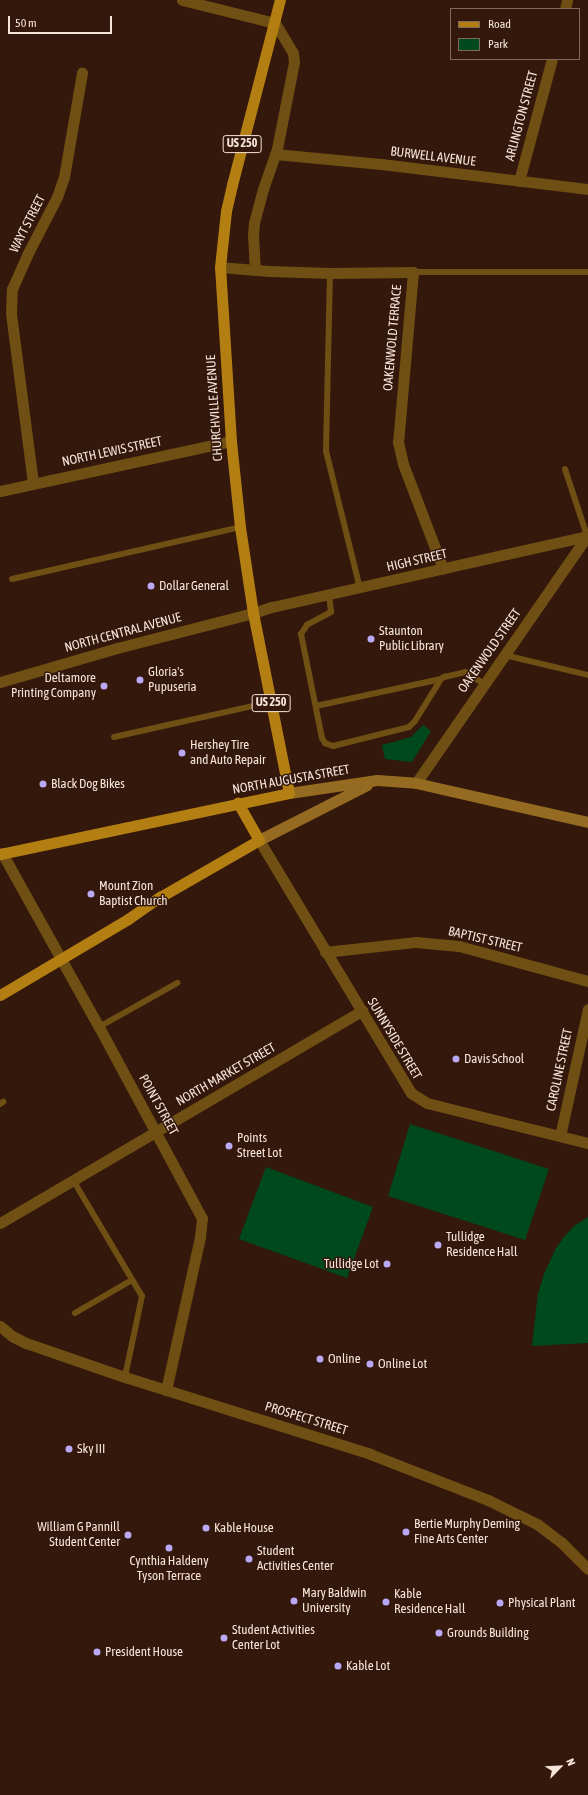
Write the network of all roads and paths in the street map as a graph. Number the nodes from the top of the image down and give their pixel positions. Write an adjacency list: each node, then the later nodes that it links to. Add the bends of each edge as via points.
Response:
1 (182, 0): 3 (street)
2 (280, 0): 3 (main road, CHURCHVILLE AVENUE / US 250)
3 (275, 24): 6 (street, via 289,46 294,62); 9 (main road, CHURCHVILLE AVENUE / US 250, via 230,192)
4 (552, 60): 7 (street, ARLINGTON STREET)
5 (82, 73): 16 (street, WAYT STREET, via 64,177 58,197 12,289 11,314)
6 (275, 154): 7 (street, BURWELL AVENUE); 10 (street, via 254,223)
7 (519, 181): 8 (street, BURWELL AVENUE)
8 (588, 189)
9 (220, 266): 10 (street, OAKENWOLD TERRACE); 14 (main road, CHURCHVILLE AVENUE / US 250)
10 (255, 270): 13 (street, OAKENWOLD TERRACE)
11 (413, 272): 12 (lane); 13 (street, OAKENWOLD TERRACE); 20 (street, OAKENWOLD TERRACE, via 398,442 403,464)
12 (588, 272)
13 (330, 273): 22 (lane, via 326,451)
14 (231, 441): 16 (street, NORTH LEWIS STREET); 18 (main road, CHURCHVILLE AVENUE / US 250)
15 (565, 469): 19 (lane)
16 (33, 483): 17 (street, NORTH LEWIS STREET)
17 (0, 491)
18 (240, 527): 21 (lane); 24 (main road, CHURCHVILLE AVENUE / US 250)
19 (588, 536): 20 (street, HIGH STREET); 25 (street, OAKENWOLD STREET)
20 (443, 569): 22 (street, HIGH STREET)
21 (12, 579)
22 (360, 588): 23 (street, HIGH STREET)
23 (329, 595): 24 (street, HIGH STREET); 31 (lane, via 331,612 307,624 301,634)
24 (253, 613): 28 (street, NORTH CENTRAL AVENUE, via 117,648); 30 (main road, CHURCHVILLE AVENUE / US 250)
25 (504, 655): 26 (lane); 29 (street, OAKENWOLD STREET)
26 (588, 675)
27 (441, 679): 29 (lane, via 465,672); 31 (lane); 31 (lane, via 415,722 409,727 333,746 324,743)
28 (0, 682)
29 (484, 684): 34 (street, OAKENWOLD STREET)
30 (271, 702): 32 (lane); 35 (main road, CHURCHVILLE AVENUE / US 250)
31 (316, 706)
32 (114, 737)
33 (377, 780): 34 (main road, NORTH AUGUSTA STREET); 35 (main road, NORTH AUGUSTA STREET); 38 (main road)
34 (416, 783): 37 (main road, NORTH AUGUSTA STREET)
35 (289, 792): 36 (main road, NORTH AUGUSTA STREET)
36 (238, 803): 38 (main road); 39 (main road, NORTH AUGUSTA STREET)
37 (588, 822)
38 (259, 840): 40 (street, SUNNYSIDE STREET); 41 (main road)
39 (1, 854): 41 (street, POINT STREET)
40 (325, 952): 42 (street, BAPTIST STREET, via 416,942 459,946); 46 (street, SUNNYSIDE STREET)
41 (60, 959): 44 (main road); 47 (street, POINT STREET)
42 (588, 981)
43 (177, 983): 47 (lane)
44 (0, 995)
45 (588, 1009): 49 (street, CAROLINE STREET)
46 (362, 1011): 48 (street, NORTH MARKET STREET); 49 (street, SUNNYSIDE STREET, via 407,1087 418,1099)
47 (99, 1027): 48 (street, POINT STREET)
48 (156, 1131): 51 (street, NORTH MARKET STREET); 57 (street, POINT STREET, via 202,1218)
49 (560, 1136): 50 (street, SUNNYSIDE STREET)
50 (588, 1143)
51 (74, 1180): 52 (street, NORTH MARKET STREET); 53 (lane)
52 (0, 1223)
53 (132, 1280): 54 (lane); 56 (lane, via 142,1296)
54 (75, 1313)
55 (0, 1326): 56 (street, PROSPECT STREET, via 26,1343)
56 (125, 1376): 57 (street, PROSPECT STREET)
57 (166, 1390): 58 (street, PROSPECT STREET, via 370,1454 488,1500 537,1524 561,1542)
58 (588, 1569)

